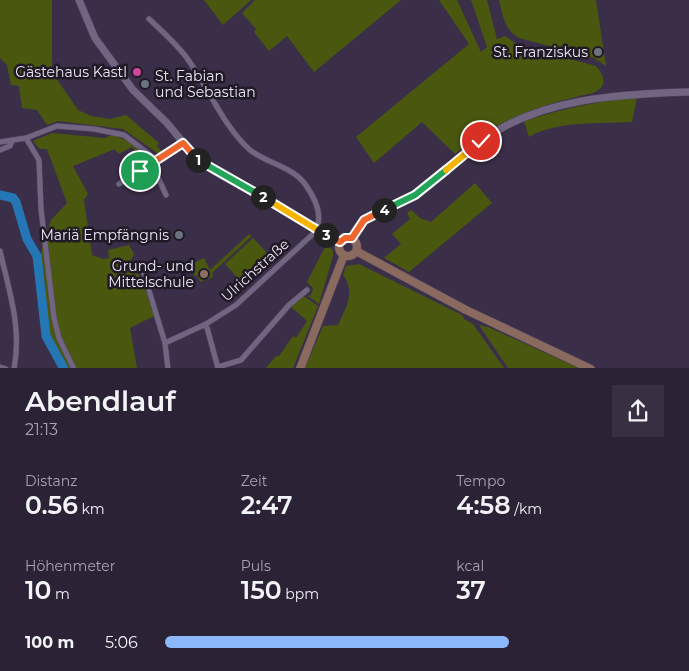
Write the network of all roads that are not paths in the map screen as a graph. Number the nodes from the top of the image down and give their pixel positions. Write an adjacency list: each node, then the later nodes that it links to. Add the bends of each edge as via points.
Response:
1 (79, 0): 7 (street, via 95,38 133,90 168,123)
2 (149, 20): 13 (street, via 188,60 250,150 305,183 319,212)
3 (689, 92): 14 (street, via 594,99 528,117 481,141 415,195 364,220)
4 (26, 138): 5 (street); 9 (street, via 57,126 114,132 134,141); 26 (street, via 40,160 41,209 54,318 59,338)
5 (12, 141): 6 (street); 8 (street, via 10,146)
6 (0, 142)
7 (183, 143): 9 (street); 13 (street, via 206,166)
8 (0, 150)
9 (158, 161): 10 (street)
10 (152, 164): 11 (street); 12 (street)
11 (119, 184)
12 (166, 196)
13 (316, 230): 15 (street); 21 (street, Ulrichstraße, via 236,305)
14 (352, 238): 15 (main road); 17 (main road, via 357,244)
15 (340, 242): 18 (main road, via 339,250)
16 (0, 251): 25 (street, via 16,317 18,344)
17 (356, 251): 18 (main road, via 351,256); 30 (main road, via 514,334)
18 (344, 255): 29 (main road)
19 (144, 274): 22 (street)
20 (307, 290): 28 (street, via 241,360)
21 (206, 324): 22 (street, Ulrichstraße); 28 (street)
22 (165, 343): 27 (street)
23 (0, 367): 24 (street)
24 (6, 368)
25 (14, 368)
26 (74, 368)
27 (168, 368)
28 (218, 368)
29 (300, 368)
30 (591, 368)

